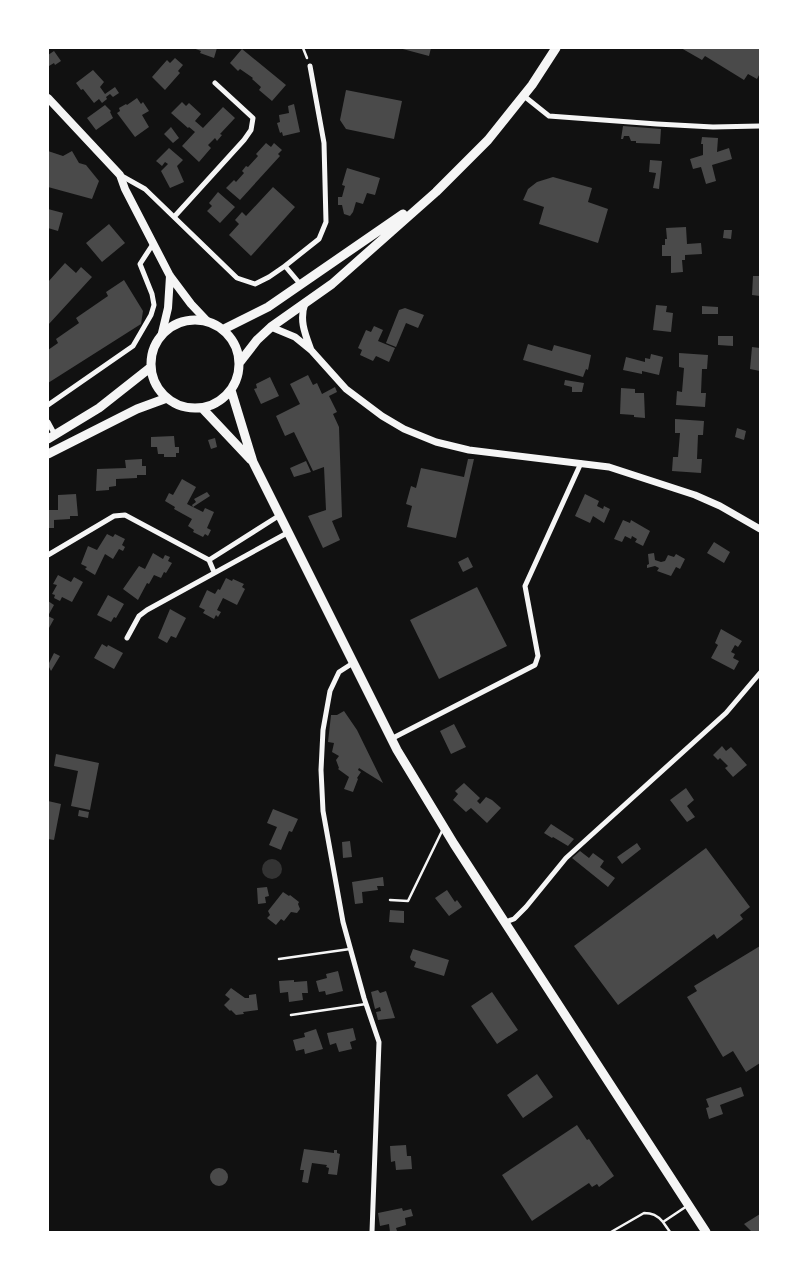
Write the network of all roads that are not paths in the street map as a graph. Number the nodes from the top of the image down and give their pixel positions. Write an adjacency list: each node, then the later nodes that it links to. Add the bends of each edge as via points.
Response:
1 (556, 48): 4 (main road)
2 (310, 66): 11 (street, via 324,143 326,222 319,239)
3 (214, 83): 9 (street, via 253,118 251,130)
4 (524, 96): 6 (street, via 549,116 713,127); 8 (main road, via 488,140)
5 (48, 98): 7 (main road)
6 (760, 126)
7 (120, 175): 9 (street, via 145,189); 10 (main road)
8 (436, 192): 13 (main road); 14 (main road, via 332,284)
9 (174, 217): 11 (street, via 237,278 255,284)
10 (153, 244): 12 (main road); 24 (street, via 140,264 154,305 133,346)
11 (285, 266): 13 (street)
12 (170, 276): 15 (main road); 18 (main road)
13 (301, 285): 17 (main road, via 268,307)
14 (305, 303): 16 (main road); 19 (street, via 302,326)
15 (207, 321): 17 (main road); 18 (main road, via 183,321)
16 (272, 327): 19 (street, via 294,337); 20 (main road)
17 (224, 329): 20 (main road, via 238,349)
18 (162, 333): 21 (main road, via 151,355)
19 (311, 350): 30 (street, via 346,389 404,429 436,442 469,450)
20 (240, 362): 22 (main road)
21 (151, 367): 23 (main road, via 158,389); 27 (main road, via 99,408)
22 (231, 390): 25 (main road, via 223,398); 29 (main road)
23 (167, 398): 25 (main road, via 189,408); 28 (main road)
24 (48, 405)
25 (202, 408): 29 (main road)
26 (48, 422): 27 (street)
27 (51, 437)
28 (48, 454)
29 (253, 462): 31 (main road)
30 (581, 463): 32 (street, via 609,467 695,495); 40 (street, via 525,586 538,656 535,665)
31 (280, 515): 33 (main road); 35 (street)
32 (760, 529)
33 (289, 532): 36 (street); 38 (main road)
34 (48, 555): 35 (street, via 114,516 125,515)
35 (209, 560): 36 (street)
36 (214, 572): 37 (street, via 139,616)
37 (127, 638)
38 (353, 663): 40 (main road); 44 (street, via 339,672 330,691 323,730 321,770 322,810)
39 (760, 673): 43 (street, via 726,713 566,858 526,907 514,919)
40 (392, 739): 41 (main road)
41 (444, 828): 42 (lane, via 408,901); 43 (main road)
42 (390, 900)
43 (504, 923): 48 (main road)
44 (351, 949): 45 (lane); 46 (street)
45 (279, 959)
46 (367, 1004): 47 (lane); 50 (street, via 379,1042)
47 (292, 1015)
48 (688, 1205): 49 (lane); 53 (main road)
49 (663, 1222): 51 (lane, via 658,1216 644,1213); 52 (lane)
50 (372, 1232)
51 (611, 1232)
52 (670, 1232)
53 (706, 1232)

